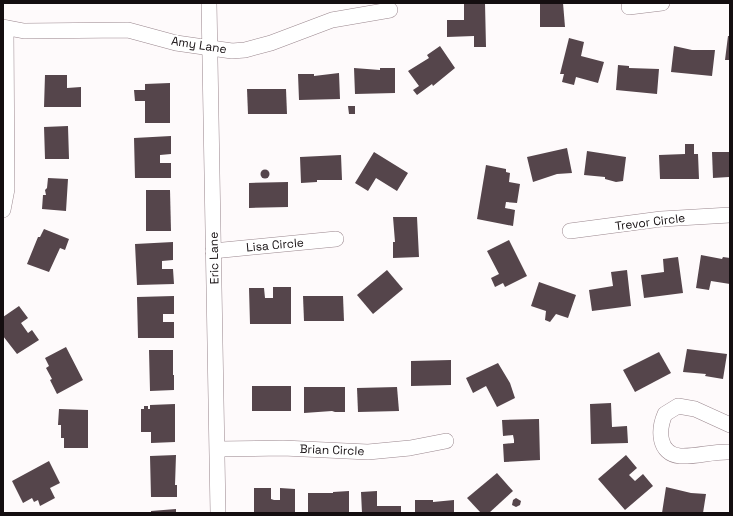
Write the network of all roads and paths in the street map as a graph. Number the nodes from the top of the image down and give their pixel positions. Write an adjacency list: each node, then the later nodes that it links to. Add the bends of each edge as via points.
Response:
1 (209, 3): 6 (street, Eric Lane)
2 (662, 3): 3 (street)
3 (629, 7)
4 (390, 10): 6 (street, Amy Lane, via 332,20 245,50)
5 (5, 28): 6 (street, Amy Lane, via 24,31 128,30); 7 (street, via 7,189)
6 (210, 49): 11 (street, Eric Lane)
7 (3, 210)
8 (730, 215): 9 (street, Trevor Circle, via 661,219)
9 (570, 231)
10 (336, 239): 11 (street, Lisa Circle)
11 (213, 251): 14 (street, Eric Lane)
12 (730, 425): 15 (street, via 695,409 678,406 665,414 660,433 662,444 669,452 679,456)
13 (446, 441): 14 (street, Brian Circle, via 368,452 283,448)
14 (218, 449): 16 (street, Eric Lane)
15 (730, 452)
16 (218, 513)

